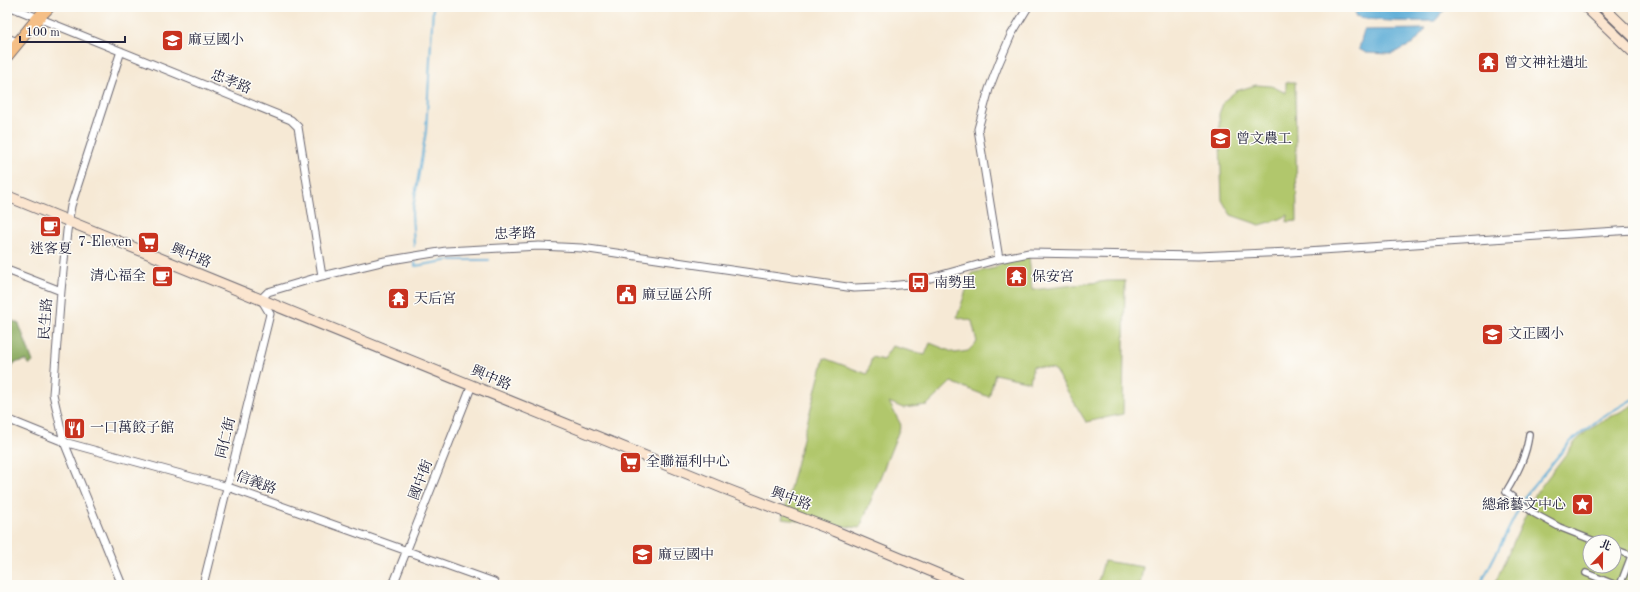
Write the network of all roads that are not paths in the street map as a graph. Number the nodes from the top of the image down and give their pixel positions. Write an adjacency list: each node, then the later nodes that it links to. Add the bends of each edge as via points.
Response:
1 (11, 7): 6 (street, 忠孝路)
2 (49, 7): 6 (main road)
3 (1028, 7): 16 (street, via 1011,35 999,63 978,129)
4 (1586, 7): 11 (main road)
5 (1602, 7): 7 (main road)
6 (38, 18): 9 (main road); 10 (street, 忠孝路)
7 (1633, 36)
8 (7, 38): 9 (street)
9 (18, 42): 12 (main road)
10 (121, 51): 14 (street, 民生路); 18 (street, 忠孝路, via 296,124)
11 (1633, 52)
12 (7, 56)
13 (7, 196): 14 (main road, 興中路)
14 (68, 221): 19 (street, 民生路); 20 (main road, 興中路)
15 (1633, 230): 16 (street, 忠孝路, via 1290,252 1198,256 1042,252)
16 (999, 259): 18 (street, 忠孝路, via 910,284 854,288 582,248 539,246 446,251)
17 (7, 270): 19 (street)
18 (322, 276): 20 (street, 忠孝路, via 268,292)
19 (61, 291): 24 (street, 民生路, via 53,394)
20 (261, 300): 21 (main road, 興中路); 25 (street, 同仁街, via 270,314)
21 (472, 385): 27 (street, 國中街); 36 (main road, 興中路, via 755,501 835,530)
22 (7, 419): 24 (street, 信義路)
23 (1529, 434): 26 (street, via 1518,472 1506,492 1535,514)
24 (64, 442): 25 (street, 信義路); 33 (street, 民生路)
25 (228, 486): 27 (street, 信義路); 34 (street, 同仁街)
26 (1582, 536)
27 (407, 550): 31 (street, 信義路); 35 (street, 國中街)
28 (1622, 551): 29 (street)
29 (1632, 554): 32 (street)
30 (1589, 574): 32 (street)
31 (494, 582)
32 (1619, 584): 37 (street)
33 (122, 585)
34 (203, 585)
35 (393, 585)
36 (964, 585)
37 (1630, 585)

